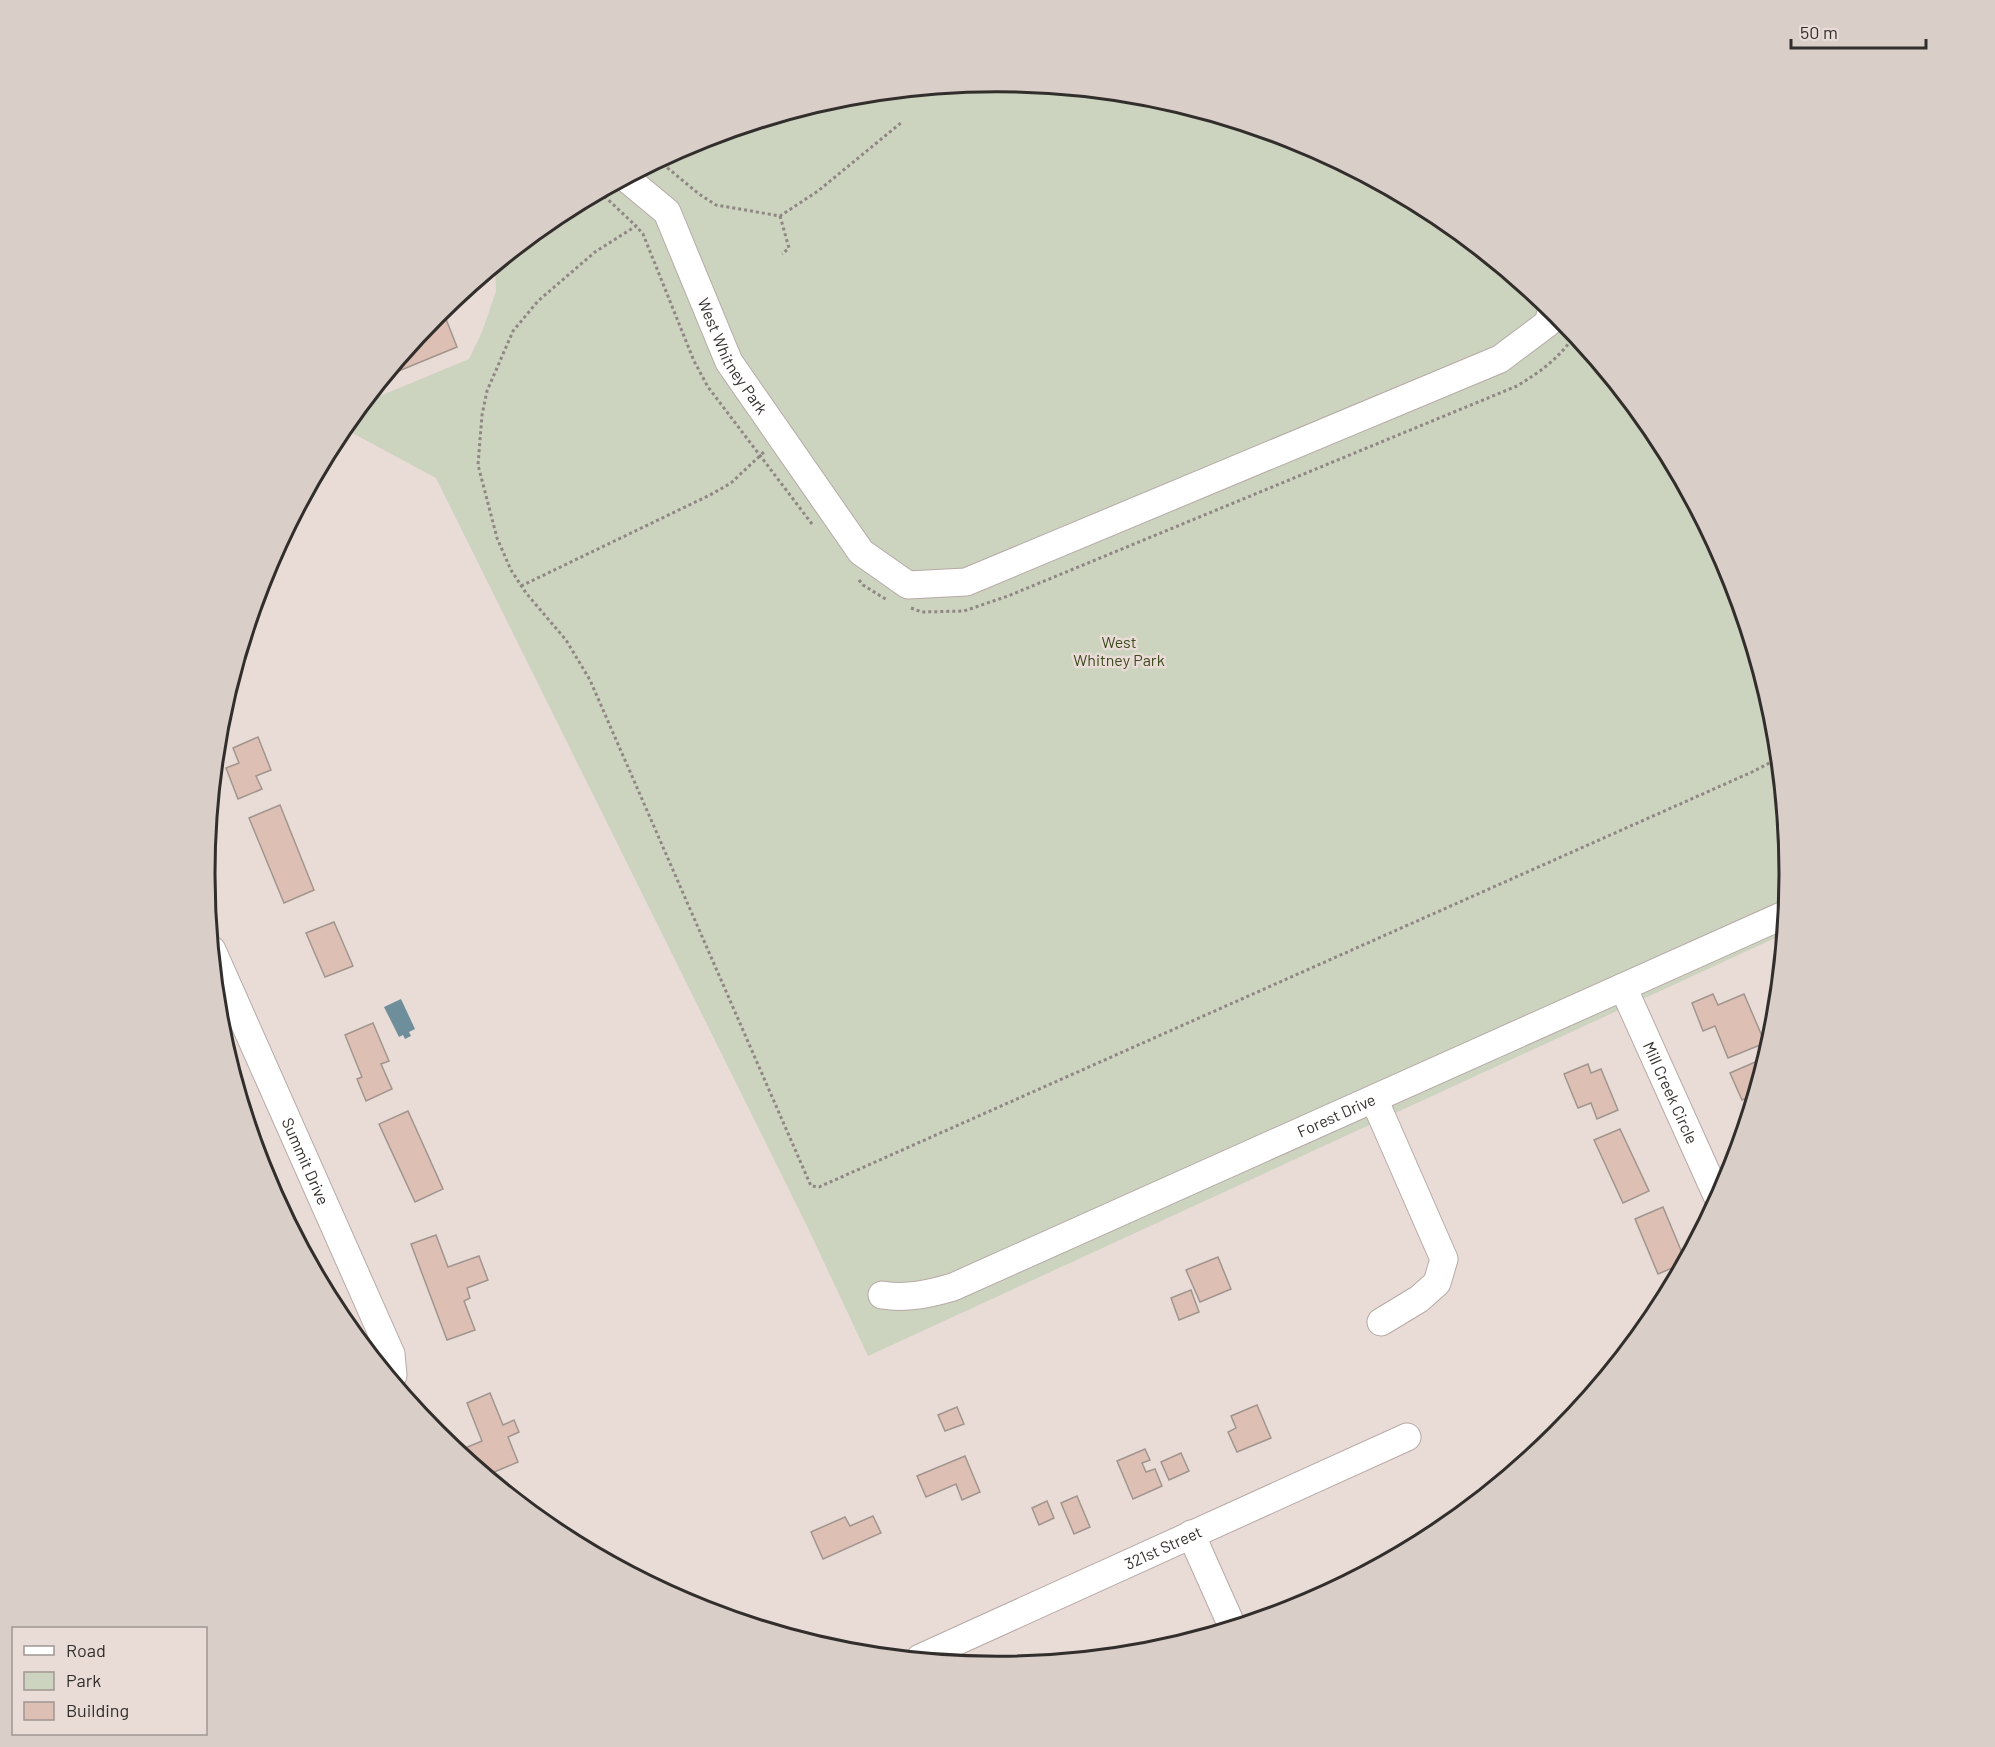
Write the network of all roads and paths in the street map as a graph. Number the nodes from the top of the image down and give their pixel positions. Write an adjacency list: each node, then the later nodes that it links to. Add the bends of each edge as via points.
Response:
1 (902, 122): 5 (path, via 818,191)
2 (665, 166): 5 (path, via 716,205)
3 (632, 183): 8 (street, West Whitney Park, via 668,212 729,362 762,410 861,552 909,585 966,582 1500,359)
4 (605, 197): 6 (path)
5 (780, 216): 7 (path, via 789,248)
6 (636, 226): 11 (path, via 647,244 694,361 708,387); 14 (path, via 595,252 538,301 513,331 487,391 478,465 497,538)
7 (782, 254)
8 (1549, 320)
9 (1570, 342): 16 (path, via 1540,372 1517,386 1008,596 964,611 922,612)
10 (771, 446): 11 (path)
11 (759, 456): 12 (path); 14 (path, via 731,483 710,495)
12 (817, 530)
13 (855, 575): 15 (path, via 863,585)
14 (521, 586): 17 (path, via 566,640 590,680 810,1186 819,1187)
15 (895, 602)
16 (904, 605)
17 (1771, 762)
18 (1778, 917): 20 (street, Forest Drive)
19 (222, 972): 25 (street, Summit Drive, via 391,1354)
20 (1623, 987): 21 (street, Forest Drive); 22 (street, Mill Creek Circle)
21 (1374, 1099): 23 (street, Forest Drive, via 953,1287 929,1295); 24 (street, via 1444,1259 1437,1283)
22 (1713, 1188)
23 (882, 1295)
24 (1381, 1322)
25 (392, 1367)
26 (1407, 1437): 27 (street, 321st Street)
27 (1191, 1534): 28 (street); 29 (street, 321st Street)
28 (1229, 1620)
29 (932, 1653)

